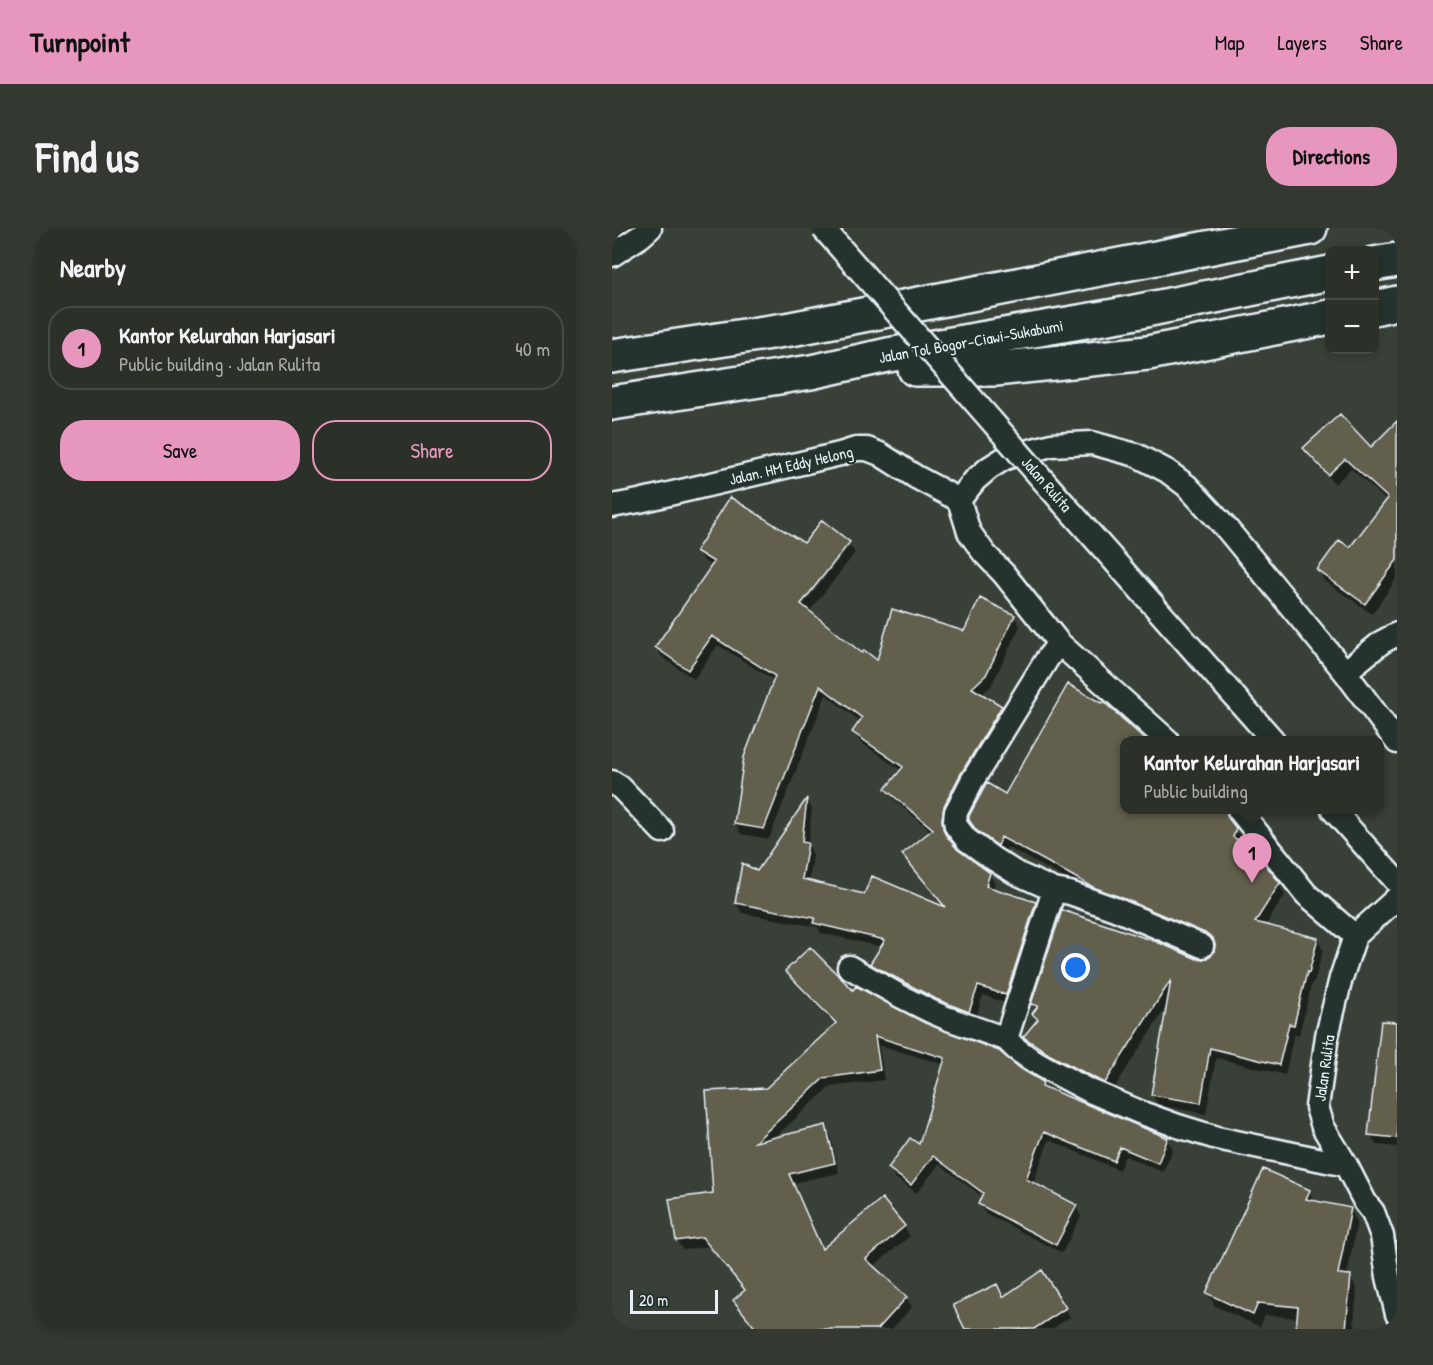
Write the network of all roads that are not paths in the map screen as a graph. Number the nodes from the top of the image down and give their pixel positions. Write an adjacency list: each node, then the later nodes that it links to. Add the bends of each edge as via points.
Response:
1 (650, 228): 4 (street)
2 (823, 228): 20 (street, Jalan Rulita, bridge)
3 (1310, 228): 11 (highway, via 791,329)
4 (612, 255)
5 (1397, 260): 6 (highway)
6 (1379, 263)
7 (1325, 274): 12 (highway, Jalan Tol Bogor–Ciawi–Sukabumi)
8 (1397, 303): 9 (highway)
9 (1379, 307)
10 (1325, 318): 12 (highway, via 1148,352 995,369)
11 (612, 356)
12 (811, 372): 13 (highway, Jalan Tol Bogor–Ciawi–Sukabumi)
13 (612, 403)
14 (959, 501): 15 (street, Jalan. HM Eddy Helong, via 880,454 856,449); 17 (street, via 969,532); 18 (street, via 975,480 1005,458 1051,445 1092,443 1136,455 1187,486)
15 (612, 506)
16 (1397, 634): 18 (street)
17 (1059, 643): 19 (street); 27 (street, via 972,781 955,820 967,840 992,858)
18 (1345, 672): 21 (street)
19 (1161, 736)
20 (1269, 736)
21 (1397, 741)
22 (612, 782): 25 (street)
23 (1242, 814): 29 (street, via 1306,894)
24 (1337, 814): 26 (street)
25 (662, 831)
26 (1397, 882)
27 (1054, 890): 30 (street, via 1115,909); 32 (street)
28 (1397, 898): 29 (street)
29 (1354, 936): 33 (street, Jalan Rulita, via 1327,1036 1317,1107 1323,1126)
30 (1202, 946)
31 (849, 967): 32 (street, via 902,998)
32 (1006, 1039): 33 (street, via 1029,1058 1090,1091 1178,1126)
33 (1346, 1165): 34 (street, Jalan Rulita, via 1382,1236)
34 (1397, 1314)

